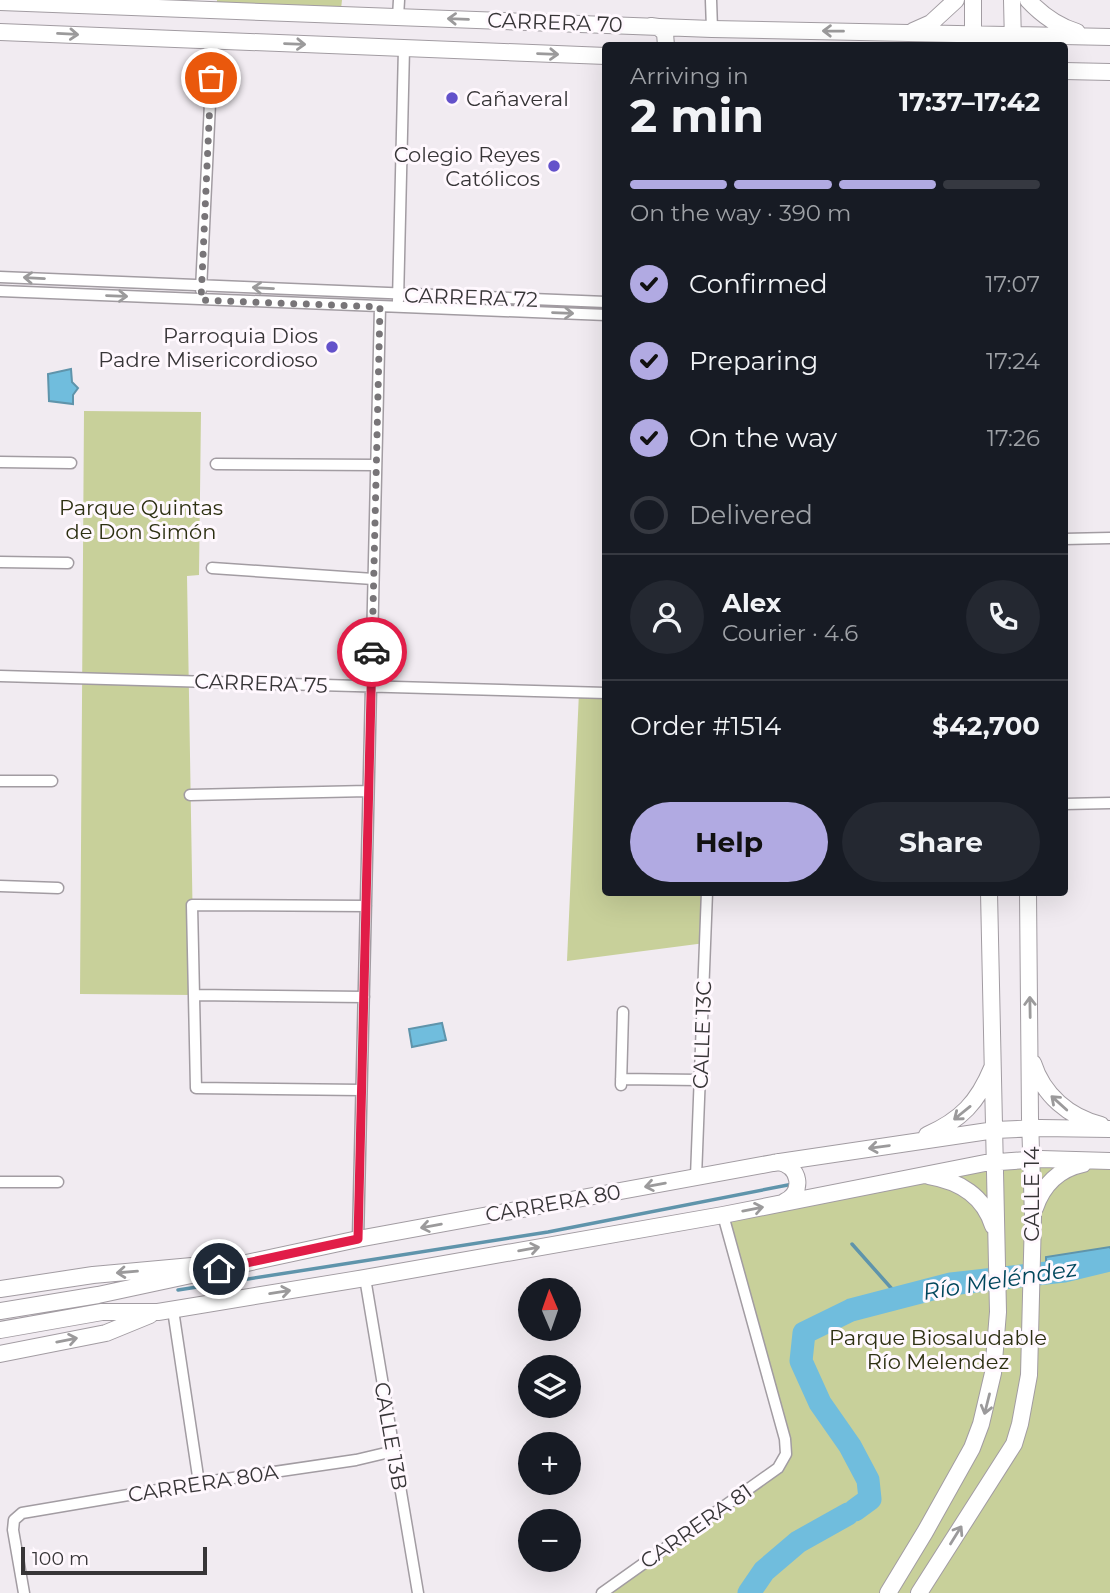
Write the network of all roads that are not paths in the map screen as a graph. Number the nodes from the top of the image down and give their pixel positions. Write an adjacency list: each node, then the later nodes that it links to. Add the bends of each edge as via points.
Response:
1 (399, 0): 10 (street)
2 (711, 0): 12 (street)
3 (956, 0): 14 (street, via 931,23)
4 (973, 0): 18 (street)
5 (1012, 0): 19 (street)
6 (1028, 0): 16 (street, via 1056,24)
7 (0, 2): 8 (street, CARRERA 70)
8 (37, 4): 9 (street, CARRERA 70); 15 (street, via 26,15 27,26)
9 (212, 5): 10 (street, CARRERA 70)
10 (398, 17): 11 (street, CARRERA 70, one-way to 10)
11 (650, 25): 12 (street, CARRERA 70); 21 (street, via 665,33)
12 (712, 29): 14 (street, CARRERA 70, one-way to 12)
13 (0, 32): 15 (street, CARRERA 70)
14 (901, 32): 18 (street, CARRERA 70)
15 (35, 33): 20 (street, CARRERA 70, one-way to 20)
16 (1089, 36): 17 (street, CARRERA 70); 19 (street, CARRERA 70)
17 (1110, 37)
18 (973, 40): 19 (street, CARRERA 70)
19 (1013, 40)
20 (213, 41): 22 (street, CARRERA 70, one-way to 22); 28 (street)
21 (666, 42)
22 (404, 48): 23 (street, CARRERA 70, one-way to 23); 30 (street)
23 (602, 56)
24 (1110, 72): 25 (street)
25 (1068, 74)
26 (0, 276): 27 (street, CARRERA 72, one-way to 26)
27 (90, 281): 28 (street, CARRERA 72); 31 (street)
28 (200, 285): 30 (street, CARRERA 72, one-way to 28); 32 (street)
29 (0, 291): 31 (street, CARRERA 72)
30 (398, 294): 33 (street, CARRERA 72); 35 (street)
31 (89, 295): 32 (street, CARRERA 72, one-way to 32)
32 (201, 300): 34 (street, CARRERA 72)
33 (602, 302)
34 (380, 307): 35 (street, CARRERA 72); 40 (street)
35 (397, 308): 36 (street, CARRERA 72, one-way to 36)
36 (602, 315)
37 (0, 462): 38 (street)
38 (71, 463)
39 (216, 464): 40 (street)
40 (376, 465): 46 (street)
41 (1110, 538): 42 (street)
42 (1068, 539)
43 (0, 562): 44 (street)
44 (68, 563)
45 (212, 568): 46 (street)
46 (373, 579): 48 (street)
47 (0, 676): 48 (street, CARRERA 75)
48 (371, 686): 49 (street, CARRERA 75); 52 (street)
49 (602, 693)
50 (0, 781): 51 (street)
51 (52, 781)
52 (368, 791): 53 (street); 61 (street)
53 (190, 795)
54 (1110, 803): 55 (street)
55 (1068, 804)
56 (0, 886): 57 (street)
57 (58, 888)
58 (707, 896): 67 (street, CALLE 13C)
59 (989, 896): 66 (street, CALLE 14)
60 (1028, 896): 65 (street, CALLE 14, one-way to 60)
61 (366, 906): 62 (street, via 192,905); 63 (street)
62 (194, 995): 63 (street); 68 (street, via 196,1088)
63 (363, 997): 68 (street)
64 (622, 1012): 67 (street, via 621,1082)
65 (1031, 1054): 69 (street, CALLE 14); 70 (street, one-way to 65, via 1079,1118 1058,1104 1038,1077)
66 (994, 1058): 71 (street, CALLE 14); 72 (street, one-way to 72, via 980,1095 970,1107 938,1130)
67 (699, 1080): 77 (street, CALLE 13C)
68 (361, 1090): 84 (street)
69 (1031, 1128): 70 (street, CARRERA 80); 71 (street, CARRERA 80); 73 (street, CALLE 14)
70 (1110, 1129)
71 (995, 1130): 72 (street, CARRERA 80); 76 (street, CALLE 14)
72 (905, 1143): 75 (street, CARRERA 80, one-way to 75)
73 (1031, 1160): 74 (street, CARRERA 80); 76 (street, CARRERA 80); 83 (street, CALLE 14)
74 (1105, 1161): 83 (street, via 1067,1169 1050,1181)
75 (773, 1163): 77 (street, CARRERA 80); 81 (street, via 791,1167 798,1178 793,1196)
76 (995, 1163): 78 (street, CARRERA 80); 85 (street, CALLE 14)
77 (696, 1177): 84 (street, CARRERA 80, one-way to 84)
78 (913, 1178): 81 (street, CARRERA 80); 85 (street, via 945,1178 972,1193 986,1210)
79 (0, 1182): 80 (street)
80 (58, 1182)
81 (782, 1203): 82 (street, CARRERA 80, one-way to 81)
82 (723, 1215): 87 (street, CARRERA 80, one-way to 82); 97 (street, CARRERA 81, via 786,1454 778,1468)
83 (1033, 1217): 99 (street, CALLE 14, one-way to 83, via 1013,1444 1020,1424 1029,1375)
84 (358, 1239): 86 (street, CARRERA 80)
85 (996, 1239): 98 (street, CALLE 14, one-way to 98, via 998,1312 993,1373 981,1424 972,1448)
86 (268, 1259): 88 (street, one-way to 88, via 93,1275); 89 (street, CARRERA 80)
87 (365, 1278): 90 (street, CARRERA 80, one-way to 87); 93 (street, CALLE 13B)
88 (0, 1289)
89 (0, 1311)
90 (165, 1311): 91 (street, CARRERA 80, via 102,1312); 92 (street, one-way to 90, via 106,1333); 94 (street)
91 (0, 1331)
92 (0, 1353)
93 (394, 1451): 94 (street, CARRERA 80A); 96 (street, CALLE 13B)
94 (199, 1483): 95 (street, CARRERA 80A, via 22,1513 14,1520 13,1530)
95 (24, 1593)
96 (418, 1593)
97 (602, 1593)
98 (888, 1593)
99 (919, 1593)

